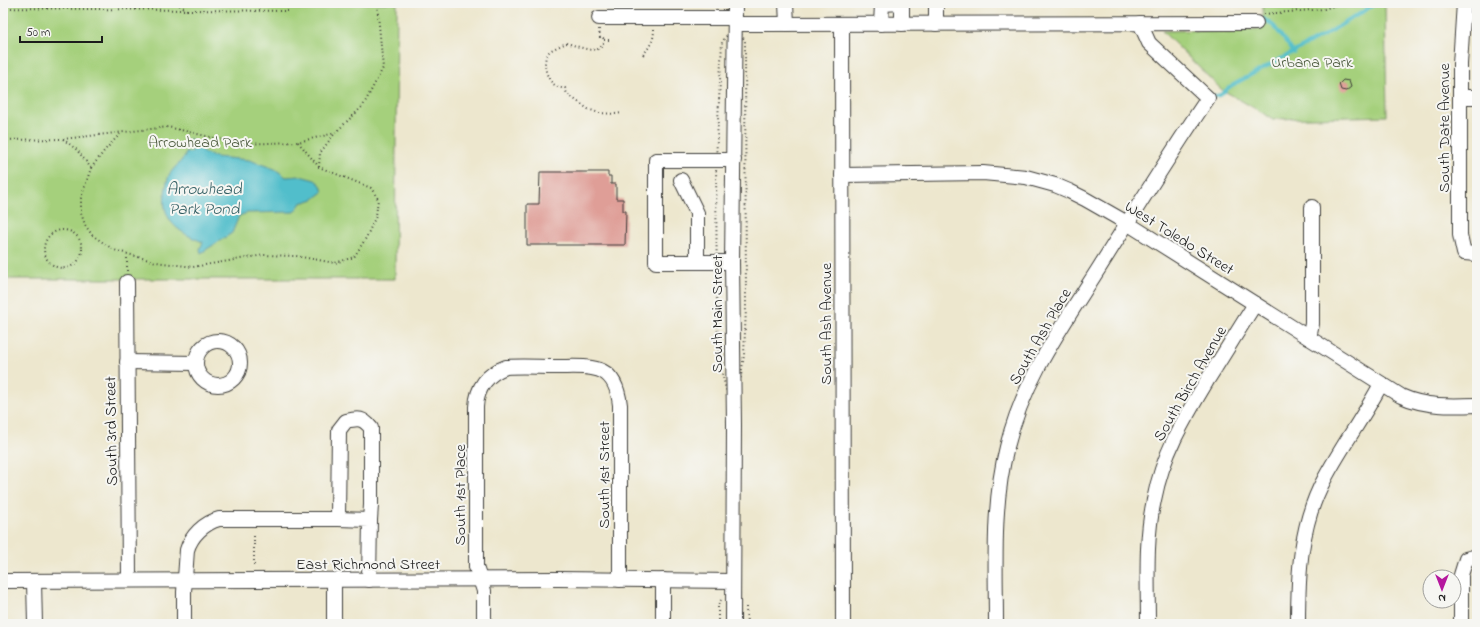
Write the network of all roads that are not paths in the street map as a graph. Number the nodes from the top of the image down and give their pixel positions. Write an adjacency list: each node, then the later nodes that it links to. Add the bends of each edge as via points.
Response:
1 (735, 3): 8 (street, South Main Street)
2 (786, 3): 10 (street)
3 (903, 3): 12 (street, via 882,4); 13 (street)
4 (936, 3): 14 (street)
5 (1464, 3): 15 (street, South Date Avenue)
6 (599, 18): 8 (street)
7 (1260, 18): 9 (street)
8 (735, 21): 10 (street); 17 (street, South Main Street)
9 (1140, 23): 14 (street); 21 (street, South Ash Place, via 1149,43 1208,98 1154,178)
10 (787, 24): 11 (street)
11 (842, 24): 12 (street); 18 (street, South Ash Avenue)
12 (881, 24): 13 (street)
13 (902, 24): 14 (street)
14 (936, 24)
15 (1460, 97): 16 (street); 22 (street, South Date Avenue, via 1460,235)
16 (1477, 97)
17 (734, 160): 23 (street, via 656,160 656,262); 24 (street, South Main Street)
18 (842, 175): 21 (street, West Toledo Street, via 983,173 1026,177 1069,191); 52 (street, South Ash Avenue)
19 (682, 180): 23 (street, via 697,213)
20 (1312, 207): 27 (street, via 1312,324)
21 (1127, 224): 26 (street, West Toledo Street); 53 (street, South Ash Place, via 1044,354 1017,414 1007,446 997,501)
22 (1470, 253)
23 (697, 262): 24 (street)
24 (732, 262): 44 (street, South Main Street)
25 (127, 282): 28 (street, South 3rd Street)
26 (1254, 304): 27 (street, West Toledo Street); 54 (street, South Birch Avenue, via 1176,432 1160,477 1150,523)
27 (1309, 338): 31 (street, West Toledo Street)
28 (127, 362): 29 (street); 37 (street, South 3rd Street)
29 (196, 363)
30 (496, 371): 41 (street, South 1st Place, via 478,390 476,403 476,567); 42 (street, South 1st Street, via 515,366 592,367 606,374 614,384 620,405)
31 (1381, 384): 32 (street, West Toledo Street, via 1409,399 1430,405); 55 (street, via 1324,479 1313,507 1301,552)
32 (1477, 405)
33 (338, 519): 34 (street); 34 (street, via 339,430 346,421 359,419 366,421 372,428); 38 (street, via 213,520 189,544)
34 (370, 520): 40 (street)
35 (1471, 557): 56 (street, via 1461,575)
36 (34, 580): 37 (street, East Richmond Street); 45 (street, East Richmond Street); 46 (street)
37 (129, 580): 38 (street, East Richmond Street)
38 (185, 580): 39 (street, East Richmond Street); 47 (street)
39 (334, 580): 40 (street, East Richmond Street); 48 (street)
40 (369, 580): 41 (street, East Richmond Street)
41 (480, 580): 42 (street, East Richmond Street); 49 (street, South 1st Place, via 484,591)
42 (620, 580): 43 (street, East Richmond Street)
43 (663, 580): 44 (street, East Richmond Street); 50 (street)
44 (733, 580): 51 (street, South Main Street)
45 (3, 581)
46 (34, 624)
47 (184, 624)
48 (334, 624)
49 (484, 624)
50 (663, 624)
51 (733, 624)
52 (843, 624)
53 (996, 624)
54 (1148, 624)
55 (1298, 624)
56 (1461, 624)

